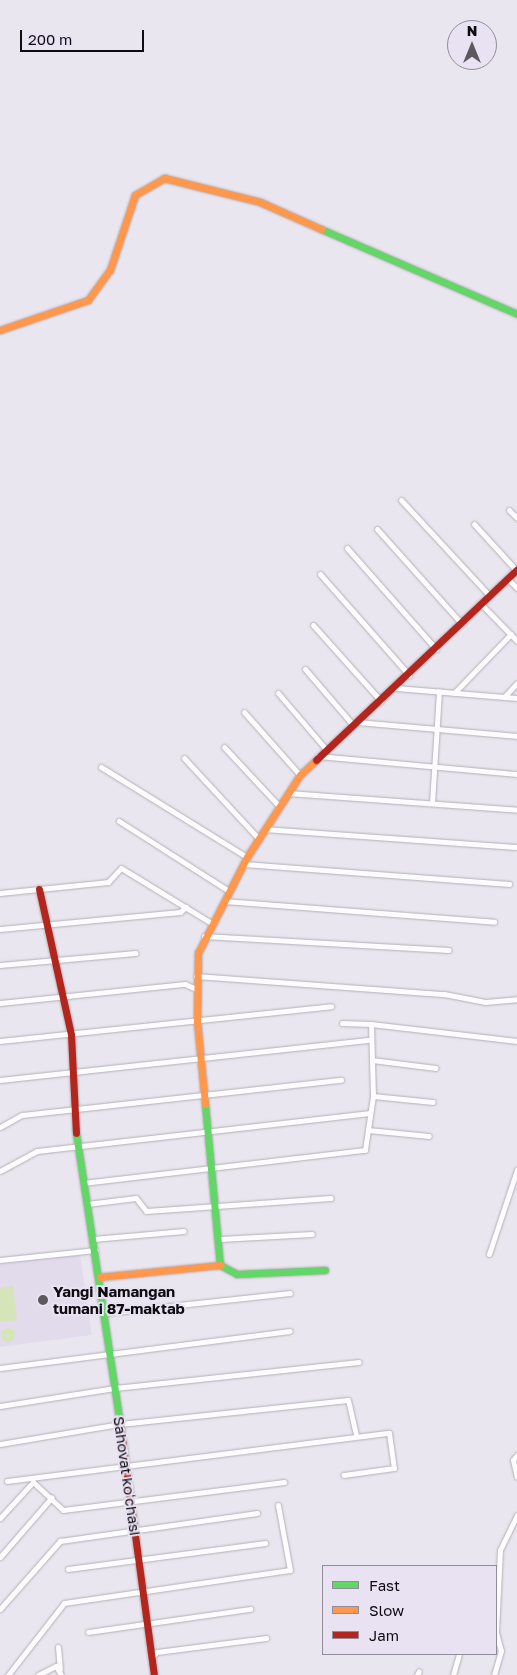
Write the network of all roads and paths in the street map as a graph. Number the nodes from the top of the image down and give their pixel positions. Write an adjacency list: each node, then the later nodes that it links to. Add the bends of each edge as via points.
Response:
1 (517, 314): 2 (street, via 260,202 164,178 135,194 110,270 88,300)
2 (0, 330)
3 (401, 500): 13 (street)
4 (509, 510): 5 (street)
5 (517, 518)
6 (474, 524): 9 (street)
7 (377, 529): 15 (street)
8 (347, 548): 19 (street)
9 (516, 570): 11 (street)
10 (320, 574): 21 (street)
11 (508, 579): 12 (street); 13 (street)
12 (517, 588)
13 (490, 596): 14 (street)
14 (482, 605): 15 (street); 17 (street)
15 (462, 624): 19 (street)
16 (313, 625): 29 (street)
17 (511, 634): 18 (street); 26 (street)
18 (517, 641)
19 (436, 650): 21 (street)
20 (305, 669): 31 (street)
21 (409, 675): 23 (street)
22 (517, 682): 27 (street)
23 (396, 688): 24 (street); 29 (street)
24 (439, 691): 26 (street); 32 (street)
25 (278, 693): 35 (street)
26 (454, 693): 27 (street)
27 (504, 697): 28 (street)
28 (517, 698)
29 (382, 701): 31 (street)
30 (244, 712): 41 (street)
31 (355, 723): 32 (street); 35 (street)
32 (437, 729): 33 (street); 39 (street)
33 (517, 736)
34 (224, 746): 44 (street)
35 (324, 748): 36 (street)
36 (317, 756): 39 (street); 41 (street)
37 (184, 758): 48 (street)
38 (101, 767): 50 (street)
39 (434, 768): 40 (street); 43 (street)
40 (517, 774)
41 (300, 775): 42 (street)
42 (288, 793): 43 (street); 44 (street)
43 (432, 803): 45 (street)
44 (280, 807): 47 (street)
45 (517, 810)
46 (119, 821): 54 (street)
47 (264, 829): 48 (street); 49 (street)
48 (258, 838): 50 (street)
49 (514, 846)
50 (247, 857): 51 (street)
51 (244, 864): 52 (street); 54 (street)
52 (509, 884)
53 (39, 889): 55 (street); 57 (street, via 108,882 121,868); 60 (street, Sahovat koʻchasi)
54 (229, 891): 56 (street)
55 (0, 892)
56 (224, 900): 58 (street); 59 (street)
57 (186, 907): 59 (street); 60 (street, via 180,912)
58 (494, 922)
59 (211, 923): 62 (street)
60 (47, 925): 61 (street); 65 (street, Sahovat koʻchasi)
61 (0, 929)
62 (203, 936): 63 (street); 67 (street)
63 (449, 950)
64 (135, 953): 65 (street)
65 (53, 960): 66 (street); 69 (street, Sahovat koʻchasi)
66 (0, 965)
67 (196, 976): 68 (street); 70 (street, via 444,994 485,1002)
68 (196, 989): 69 (street, via 184,984); 73 (street)
69 (63, 997): 71 (street); 76 (street, Sahovat koʻchasi)
70 (517, 999)
71 (0, 1003)
72 (331, 1006): 73 (street)
73 (198, 1021): 76 (street); 80 (street)
74 (342, 1023): 75 (street)
75 (371, 1024): 77 (street); 79 (street)
76 (71, 1035): 78 (street); 83 (street, Sahovat koʻchasi)
77 (370, 1040): 80 (street); 81 (street)
78 (0, 1041)
79 (517, 1041)
80 (200, 1057): 83 (street); 86 (street)
81 (372, 1060): 82 (street); 87 (street)
82 (436, 1068)
83 (72, 1072): 84 (street); 89 (street, Sahovat koʻchasi)
84 (0, 1080)
85 (341, 1080): 86 (street)
86 (204, 1094): 89 (street); 93 (street)
87 (373, 1096): 88 (street); 90 (street)
88 (433, 1102)
89 (75, 1109): 91 (street, via 22,1115); 95 (street, Sahovat koʻchasi)
90 (370, 1112): 92 (street); 93 (street)
91 (0, 1127)
92 (368, 1130): 94 (street); 96 (street, via 365,1150)
93 (209, 1131): 95 (street); 96 (street)
94 (429, 1136)
95 (77, 1146): 98 (street, via 37,1151); 99 (street, Sahovat koʻchasi)
96 (214, 1168): 99 (street); 102 (street)
97 (517, 1170): 108 (street)
98 (0, 1171)
99 (83, 1183): 101 (street, Sahovat koʻchasi)
100 (331, 1198): 102 (street)
101 (86, 1204): 102 (street, via 136,1198 146,1211); 105 (street, Sahovat koʻchasi)
102 (217, 1204): 106 (street)
103 (184, 1231): 105 (street)
104 (312, 1234): 106 (street)
105 (93, 1239): 107 (street, Sahovat koʻchasi)
106 (220, 1239): 110 (street)
107 (95, 1250): 109 (street); 112 (street, Sahovat koʻchasi)
108 (489, 1254)
109 (0, 1260)
110 (220, 1265): 111 (street, via 237,1274); 112 (street)
111 (326, 1270)
112 (100, 1277): 114 (street, Sahovat koʻchasi)
113 (290, 1293): 114 (street)
114 (105, 1313): 116 (street, Sahovat koʻchasi)
115 (290, 1331): 116 (street)
116 (110, 1352): 118 (street); 119 (street, Sahovat koʻchasi)
117 (359, 1362): 119 (street)
118 (0, 1368)
119 (115, 1388): 120 (street); 121 (street, Sahovat koʻchasi)
120 (0, 1406)
121 (120, 1424): 122 (street, via 348,1400); 123 (street); 125 (street, Sahovat koʻchasi)
122 (356, 1436): 125 (street); 126 (street, via 389,1433 394,1468)
123 (0, 1444)
124 (517, 1455): 127 (street, via 513,1460)
125 (125, 1463): 128 (street); 131 (street, Sahovat koʻchasi)
126 (342, 1475)
127 (517, 1477)
128 (7, 1480)
129 (284, 1482): 131 (street)
130 (52, 1497): 131 (street, via 63,1510); 135 (street, via 32,1482); 138 (street)
131 (131, 1498): 136 (street, Sahovat koʻchasi)
132 (278, 1505): 141 (street, via 290,1570)
133 (257, 1513): 136 (street)
134 (517, 1515): 144 (street, via 500,1550)
135 (0, 1518)
136 (134, 1530): 139 (street, Sahovat koʻchasi); 142 (street, via 60,1541)
137 (265, 1543): 139 (street)
138 (0, 1557)
139 (139, 1562): 140 (street); 141 (street, Sahovat koʻchasi)
140 (68, 1569)
141 (143, 1593): 145 (street, Sahovat koʻchasi); 153 (street, via 64,1603)
142 (0, 1609)
143 (250, 1609): 145 (street)
144 (497, 1617)
145 (147, 1623): 146 (street); 151 (street, Sahovat koʻchasi)
146 (88, 1632)
147 (266, 1638): 151 (street, via 157,1652)
148 (497, 1642): 157 (street, via 500,1651)
149 (58, 1647): 152 (street)
150 (459, 1655): 156 (street)
151 (151, 1656): 155 (street, Sahovat koʻchasi)
152 (61, 1672): 154 (street, via 50,1666)
153 (8, 1675)
154 (38, 1675)
155 (154, 1675)
156 (453, 1675)
157 (494, 1675)

